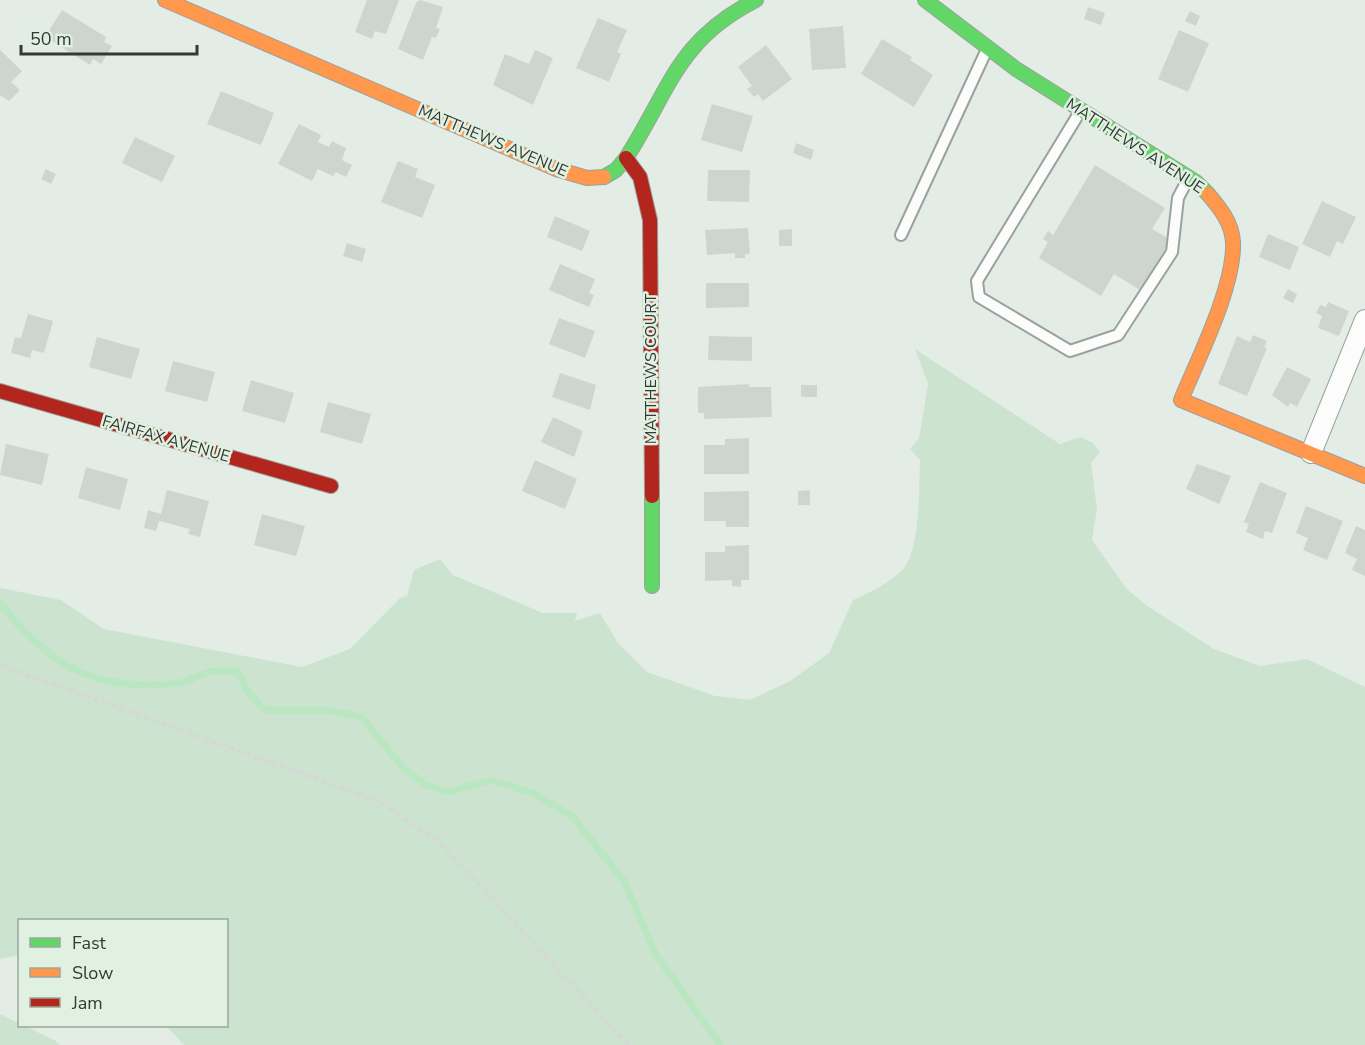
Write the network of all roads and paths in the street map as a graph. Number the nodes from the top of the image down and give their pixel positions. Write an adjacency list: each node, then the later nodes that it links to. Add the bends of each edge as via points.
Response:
1 (165, 0): 6 (street, MATTHEWS AVENUE, via 556,169 586,179 607,176)
2 (756, 0): 6 (street, MATTHEWS AVENUE, via 724,18 677,66)
3 (925, 0): 4 (street, MATTHEWS AVENUE)
4 (988, 47): 5 (street, MATTHEWS AVENUE); 8 (lane)
5 (1081, 110): 7 (street, MATTHEWS AVENUE); 7 (lane, via 977,281 979,297 1070,351 1118,336 1172,252 1178,198)
6 (626, 158): 14 (street, MATTHEWS COURT, via 640,177 650,220)
7 (1189, 178): 11 (street, MATTHEWS AVENUE, via 1214,199 1226,217 1233,243 1229,272 1181,400)
8 (901, 235)
9 (1365, 320): 11 (street)
10 (0, 391): 13 (street, FAIRFAX AVENUE)
11 (1311, 453): 12 (street, MATTHEWS AVENUE)
12 (1365, 476)
13 (331, 486)
14 (652, 586)
15 (0, 665): 16 (path, via 378,801 438,841)
16 (629, 1045)

